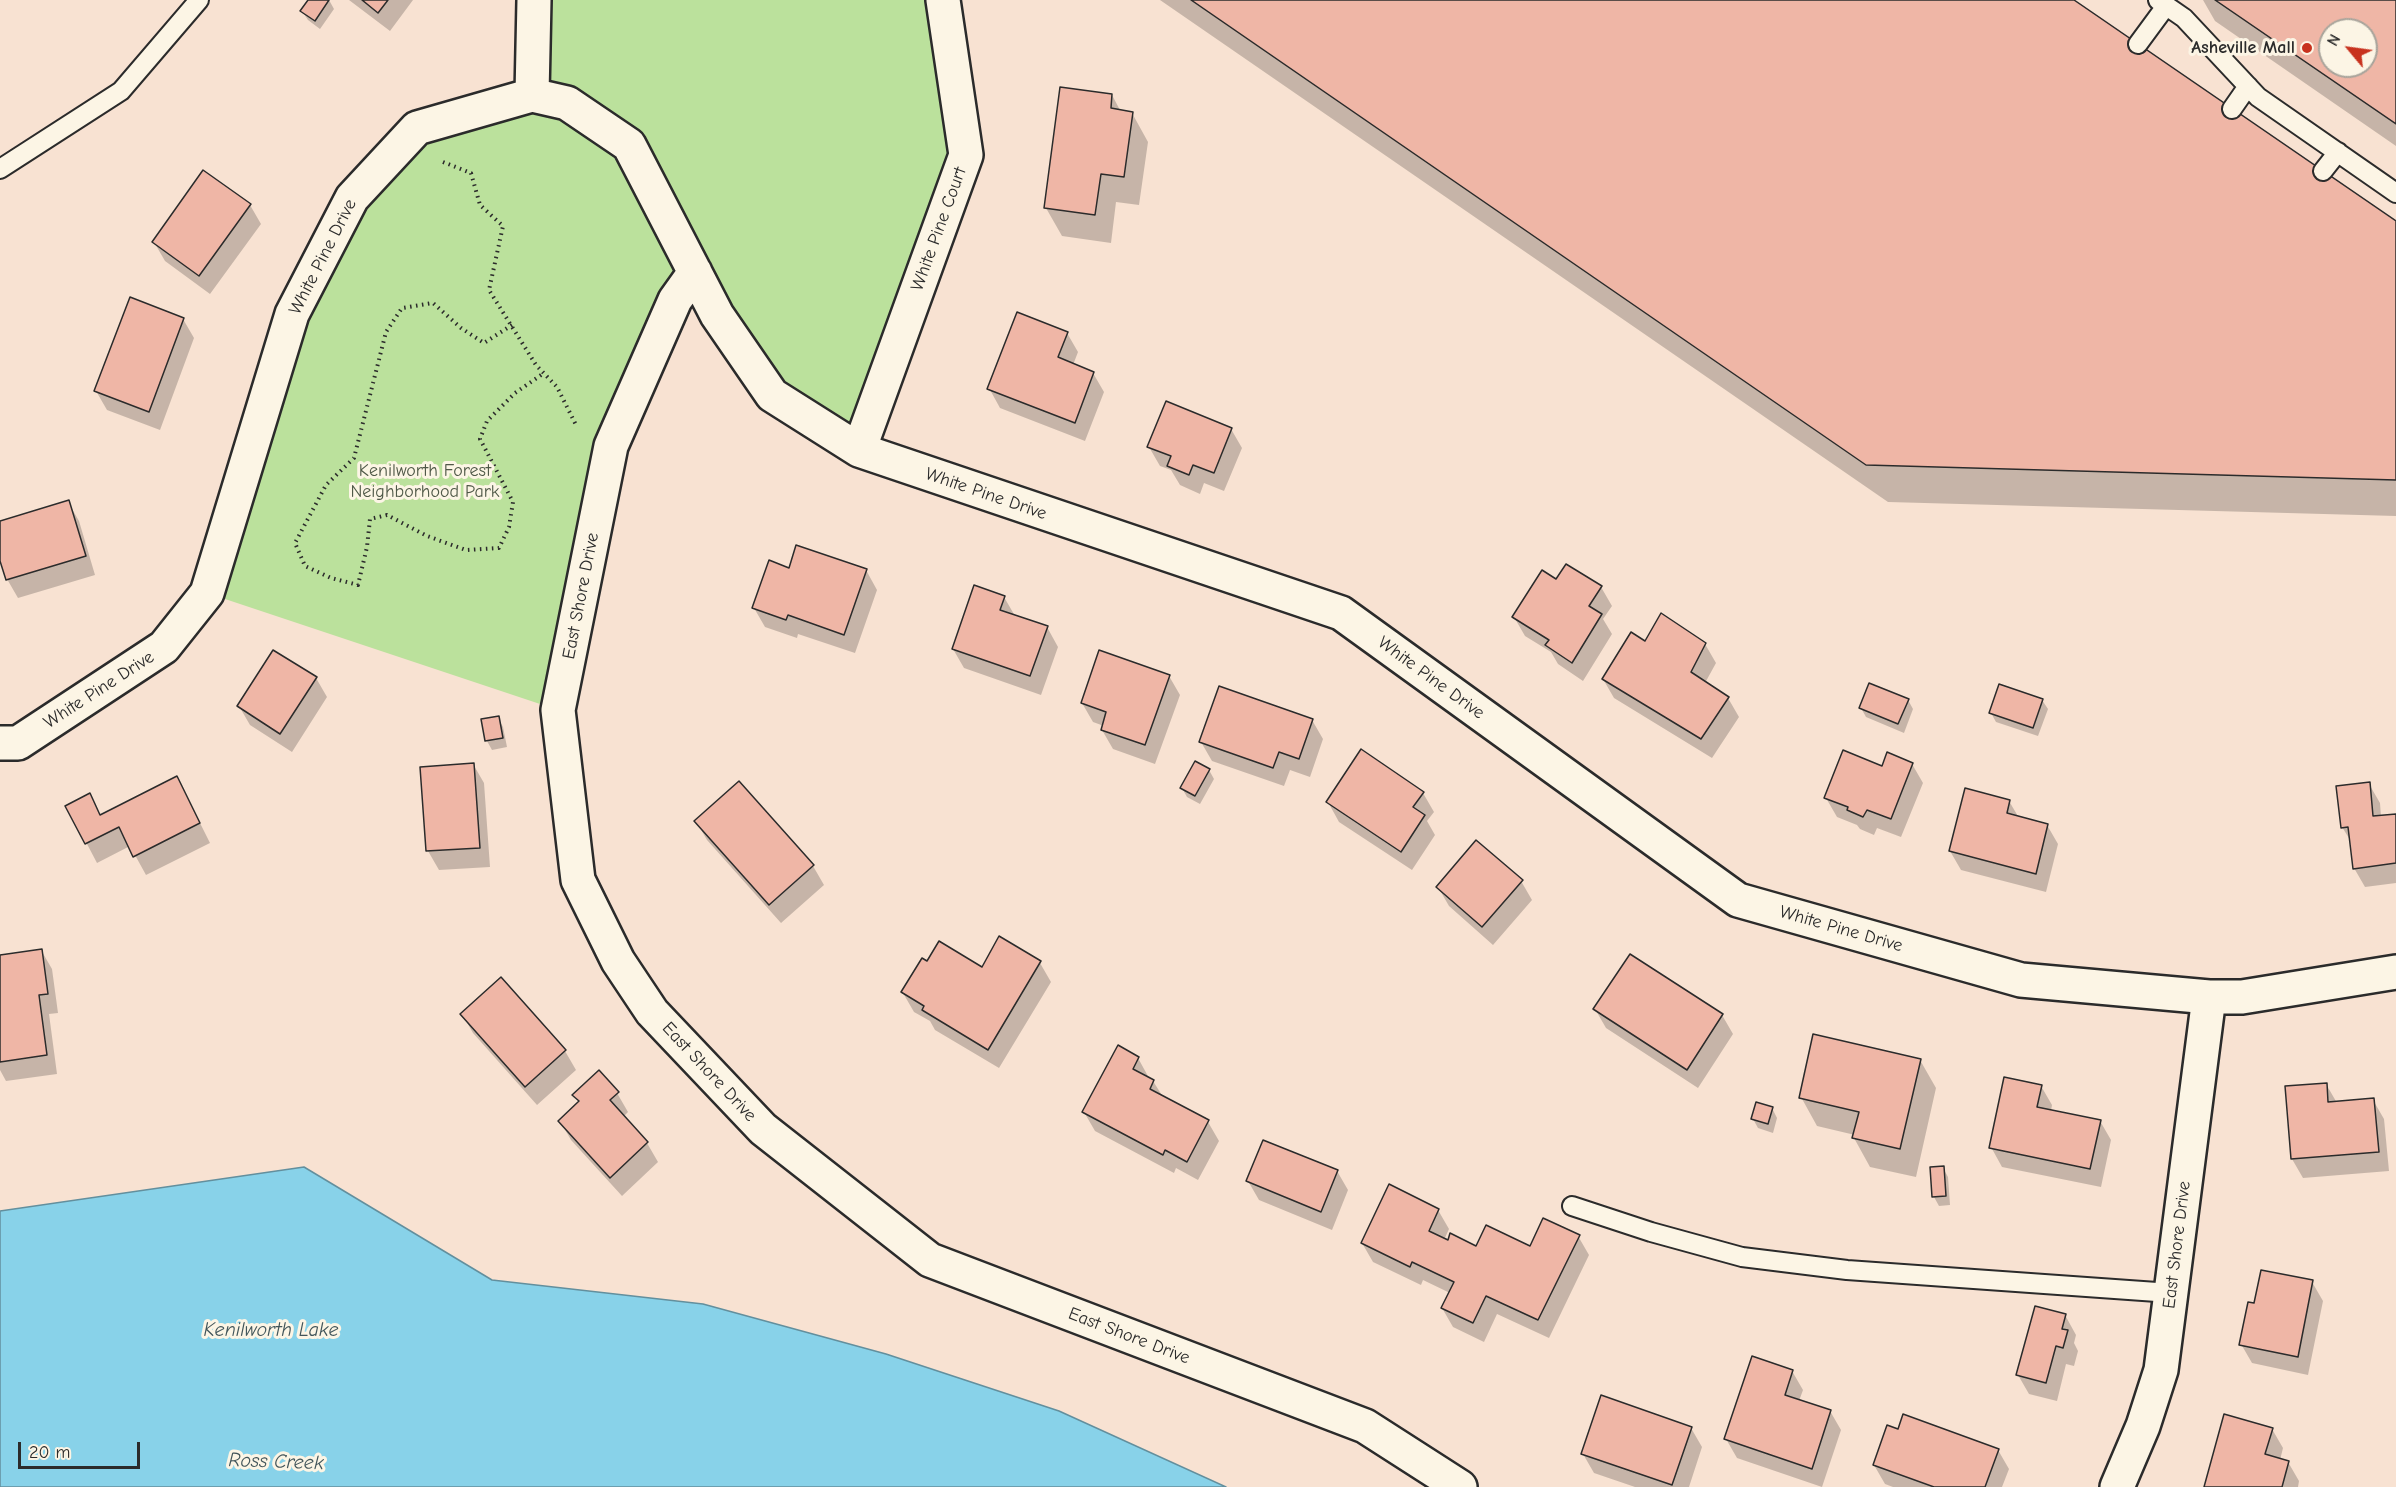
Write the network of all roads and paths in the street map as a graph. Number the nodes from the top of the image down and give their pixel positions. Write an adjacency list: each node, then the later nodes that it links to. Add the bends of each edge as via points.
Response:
1 (199, 0): 11 (lane, via 121,91)
2 (534, 0): 7 (street)
3 (943, 0): 17 (street, White Pine Court, via 966,155)
4 (2162, 3): 5 (lane); 6 (lane, via 2184,18)
5 (2138, 44)
6 (2248, 86): 8 (lane); 9 (lane)
7 (532, 95): 10 (street, White Pine Drive, via 417,128); 14 (street, White Pine Drive, via 567,103 629,144)
8 (2232, 109)
9 (2338, 152): 12 (lane); 13 (lane)
10 (392, 154): 15 (path, via 446,162 471,173 480,205 503,226 489,290); 19 (street, White Pine Drive, via 352,198 292,314 207,593 164,647 18,743)
11 (0, 169)
12 (2323, 171)
13 (2396, 193)
14 (695, 272): 17 (street, White Pine Drive, via 717,315 772,395); 18 (street, East Shore Drive, via 675,300 611,446)
15 (512, 325): 16 (path); 16 (path, via 484,343 433,303 402,308 386,332 354,458 326,484 295,543 305,566 358,585 370,519 387,515 466,550 499,548 509,527 513,502 480,439 487,422 515,393)
16 (544, 373): 18 (path, via 557,387)
17 (859, 450): 21 (street, White Pine Drive, via 1341,613 1738,900 2021,980)
18 (605, 471): 24 (street, East Shore Drive, via 558,710 578,880 618,961 652,1012 763,1129 930,1260 1365,1426)
19 (0, 743)
20 (2396, 972): 21 (street, White Pine Drive, via 2242,997)
21 (2209, 997): 23 (street, East Shore Drive)
22 (1572, 1206): 23 (lane, via 1742,1257 1847,1270)
23 (2171, 1293): 25 (street, East Shore Drive, via 2161,1370)
24 (1460, 1487)
25 (2117, 1487)

